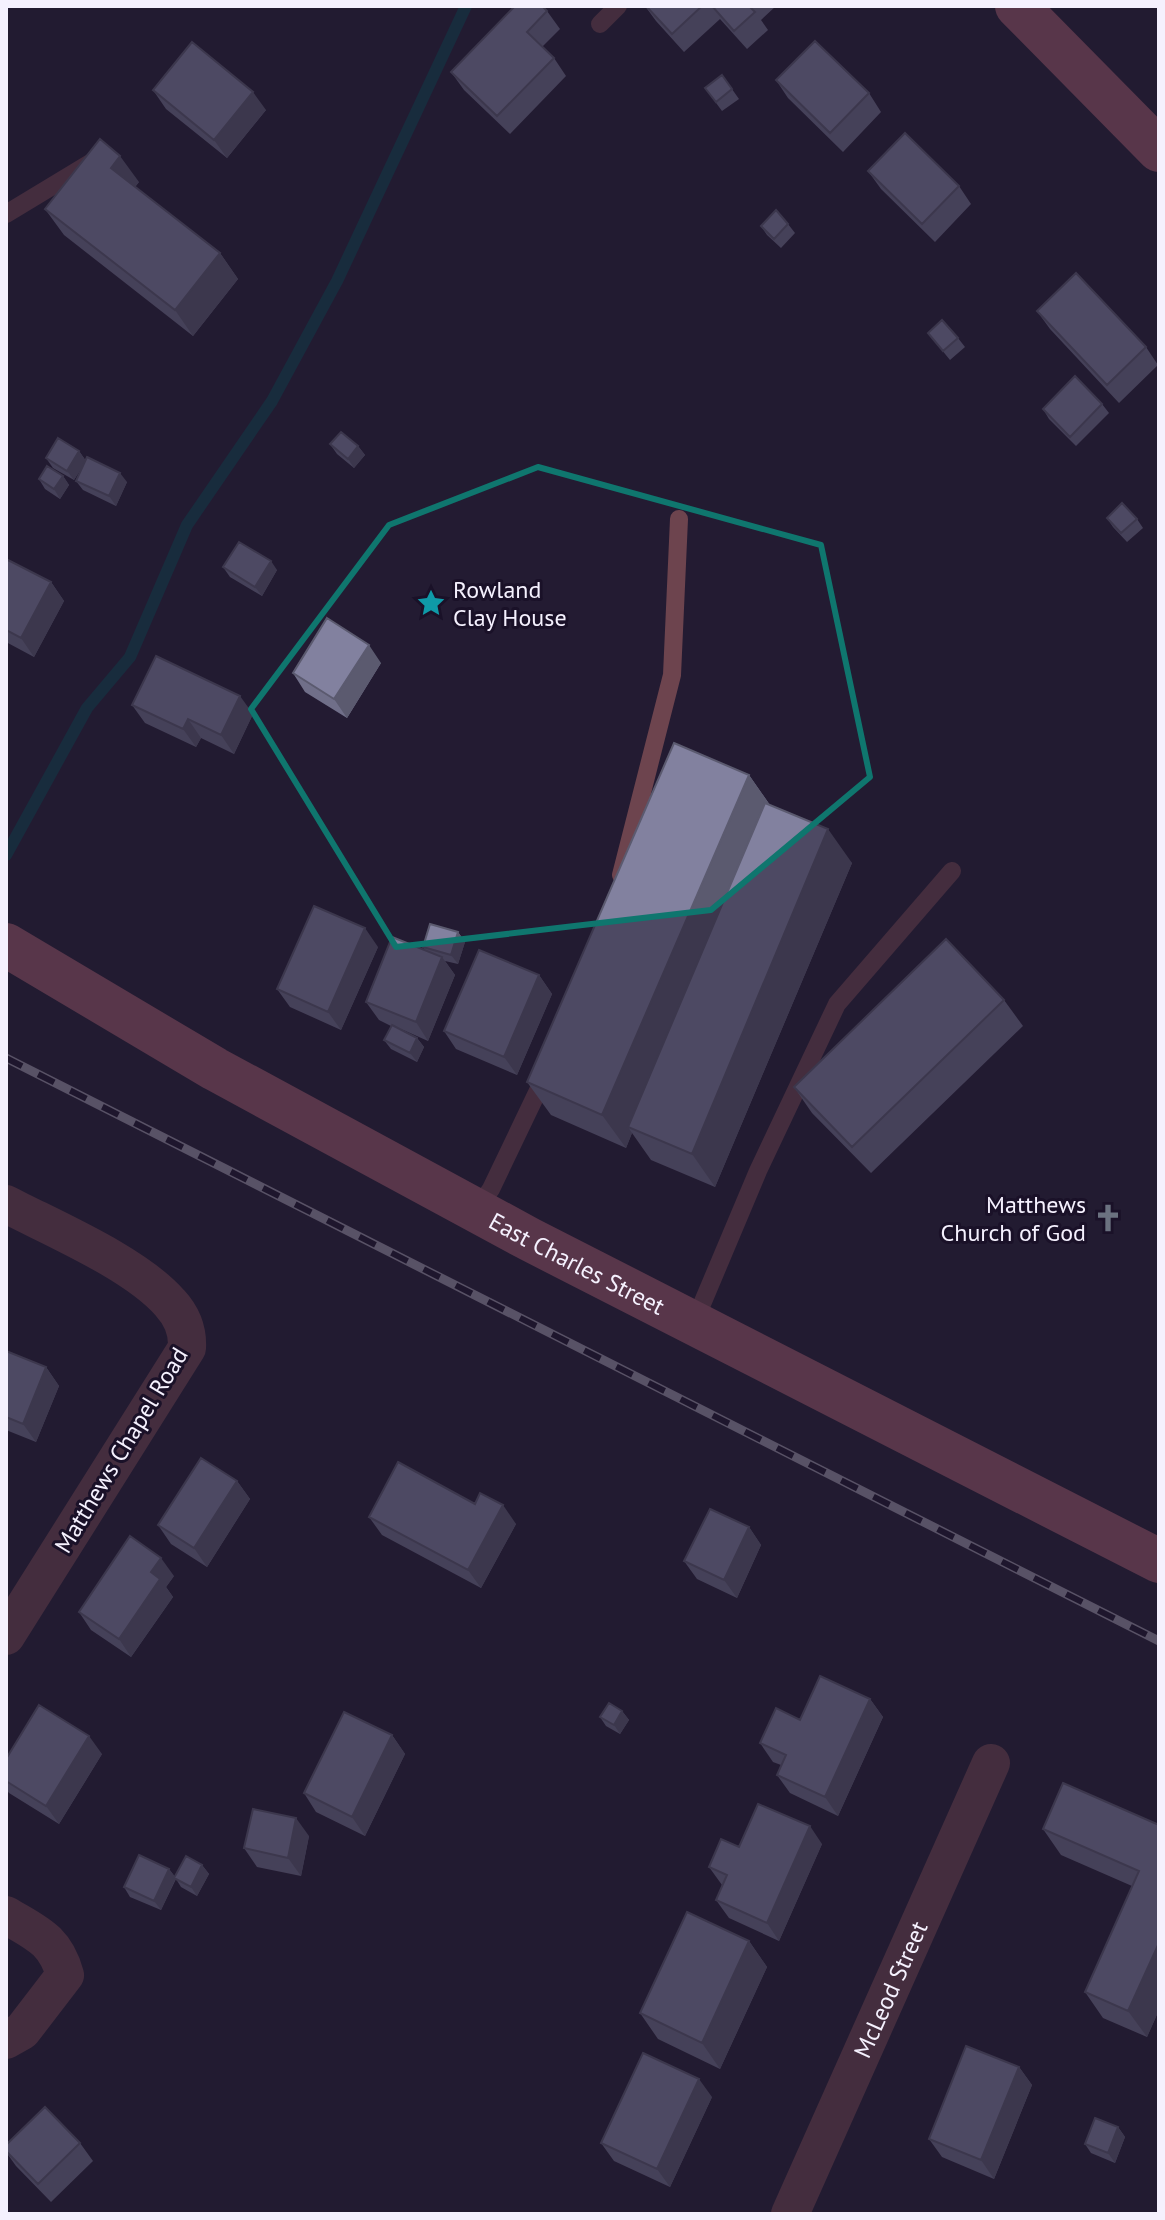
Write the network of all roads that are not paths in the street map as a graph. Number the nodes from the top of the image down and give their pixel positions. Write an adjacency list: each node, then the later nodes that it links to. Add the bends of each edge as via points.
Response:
1 (618, 6): 3 (lane)
2 (1017, 6): 4 (street)
3 (600, 24)
4 (1159, 150)
5 (92, 162): 6 (lane)
6 (6, 214)
7 (679, 519): 9 (lane, via 672,675)
8 (952, 871): 14 (lane, via 837,1004)
9 (615, 899)
10 (6, 945): 13 (street, East Charles Street, via 215,1069)
11 (555, 1055): 13 (lane)
12 (6, 1204): 16 (street, Matthews Chapel Road, via 143,1281 170,1303 188,1333 187,1348)
13 (476, 1210): 14 (street, East Charles Street)
14 (694, 1323): 15 (street, East Charles Street)
15 (1159, 1561)
16 (6, 1636)
17 (991, 1763): 20 (street, McLeod Street)
18 (6, 1915): 19 (street, via 50,1941 65,1975 22,2031)
19 (6, 2040)
20 (790, 2214)

